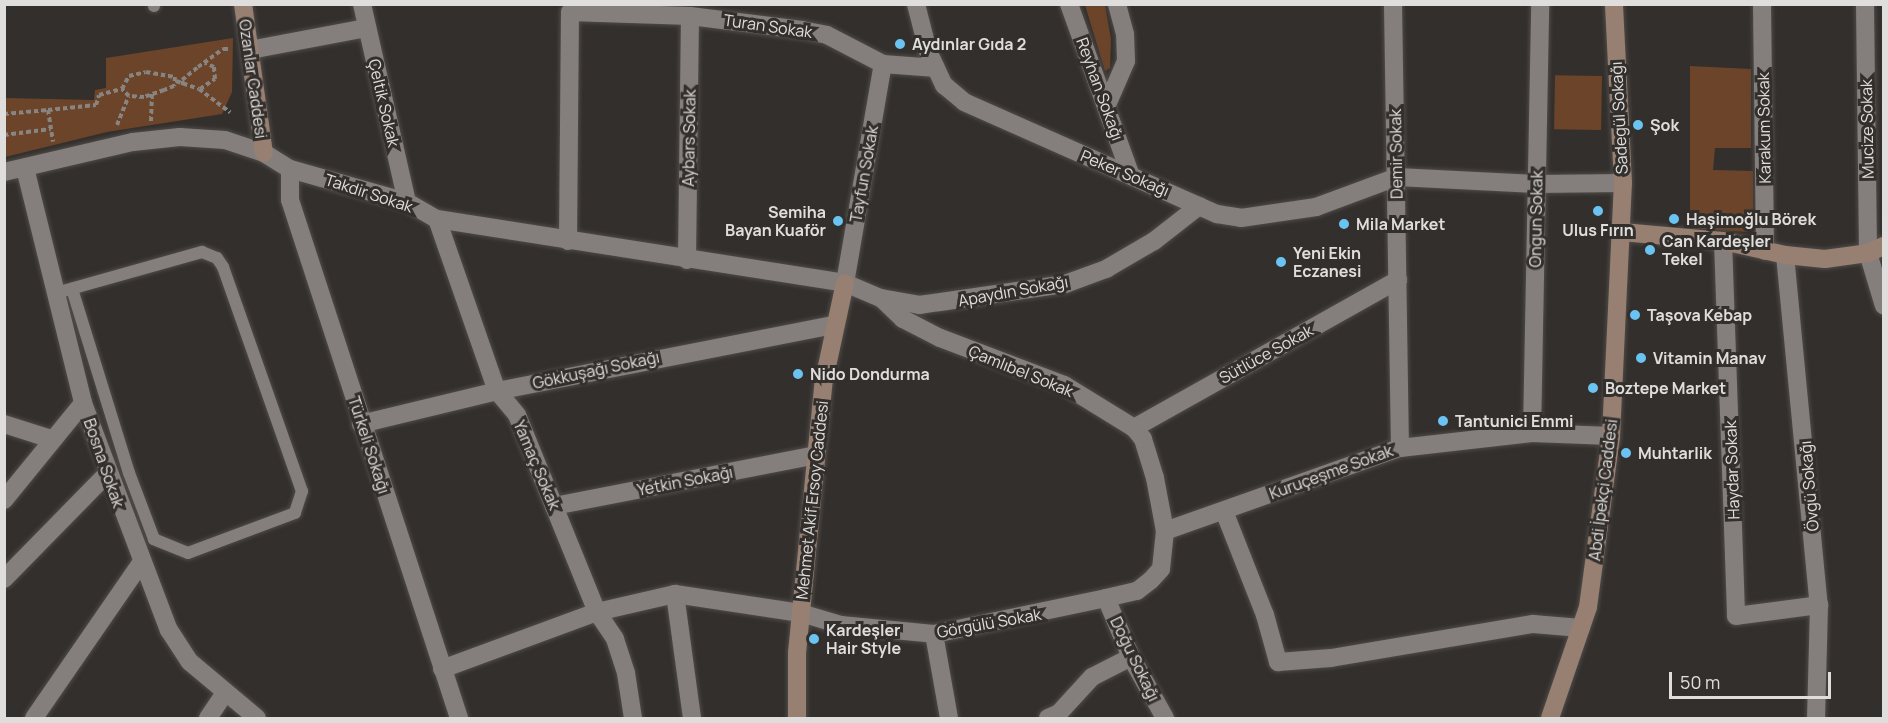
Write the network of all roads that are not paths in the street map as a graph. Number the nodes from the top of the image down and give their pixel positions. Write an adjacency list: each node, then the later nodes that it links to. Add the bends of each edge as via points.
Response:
1 (243, 4): 13 (street, Ozanlar Caddesi)
2 (362, 4): 12 (street, Çeltik Sokak)
3 (916, 4): 15 (street, Peker Sokağı)
4 (1069, 4): 16 (street, Reyhan Sokağı)
5 (1117, 4): 16 (street, via 1125,34 1126,61)
6 (1393, 4): 22 (street, Demir Sokak)
7 (1540, 4): 24 (street, Ongun Sokak)
8 (1614, 4): 23 (street, Sadegül Sokağı)
9 (1762, 4): 32 (street, Karakum Sokak)
10 (1865, 4): 31 (street, Mucize Sokak)
11 (690, 15): 14 (street, Turan Sokak, via 827,35); 29 (street, Turan Sokak, via 570,12); 34 (street, Aybars Sokak)
12 (366, 28): 13 (street); 25 (street, Çeltik Sokak)
13 (250, 50): 17 (street, Ozanlar Caddesi)
14 (883, 64): 15 (street, Turan Sokak); 36 (street, Tayfun Sokak)
15 (936, 68): 21 (street, Peker Sokağı, via 944,85 964,102)
16 (1107, 105): 21 (street, Reyhan Sokağı)
17 (264, 153): 18 (street, Takdir Sokak, via 225,140 150,140); 19 (street, Takdir Sokak)
18 (25, 168): 20 (street, Takdir Sokak); 37 (street, Bosna Sokak)
19 (290, 169): 25 (street, Takdir Sokak); 44 (street, Türkeli Sokağı, via 290,200)
20 (4, 172)
21 (1130, 173): 26 (street, Peker Sokağı)
22 (1397, 177): 24 (street); 26 (street, Peker Sokağı, via 1316,207 1274,215 1241,218); 35 (street, Demir Sokak)
23 (1623, 183): 24 (street); 28 (street, Sadegül Sokağı)
24 (1536, 184): 46 (street, Ongun Sokak)
25 (407, 202): 27 (street, Takdir Sokak)
26 (1199, 206): 38 (street, Apaydın Sokağı, via 1154,241 1106,268 1065,284 920,305)
27 (437, 219): 29 (street, Takdir Sokak); 41 (street, Yamaç Sokak)
28 (1622, 232): 30 (street); 47 (street, Abdi İpekçi Caddesi)
29 (568, 241): 34 (street, Takdir Sokak)
30 (1723, 241): 32 (street); 60 (street, Haydar Sokak, via 1736,616)
31 (1876, 250): 33 (street, via 1825,259); 39 (street, Mucize Sokak)
32 (1765, 251): 33 (street)
33 (1785, 255): 60 (street, Övgü Sokağı)
34 (687, 260): 36 (street, Takdir Sokak)
35 (1398, 280): 45 (street, Sütlüce Sokak); 49 (street, Demir Sokak)
36 (845, 283): 38 (street, Apaydın Sokağı); 40 (street, Mehmet Akif Ersoy Caddesi)
37 (64, 291): 37 (lane, via 202,252 217,258 224,267 302,491 295,513 188,553 154,539); 42 (street, Bosna Sokak)
38 (880, 298): 45 (street, Çamlıbel Sokak, via 903,319 1064,385)
39 (1884, 306)
40 (833, 325): 41 (street, Gökkuşağı Sokağı); 50 (street, Mehmet Akif Ersoy Caddesi)
41 (497, 390): 44 (street, Gökkuşağı Sokağı); 53 (street, Yamaç Sokak, via 517,415)
42 (83, 402): 48 (street); 51 (street, Bosna Sokak)
43 (4, 424): 48 (street)
44 (361, 424): 66 (street, Türkeli Sokağı)
45 (1134, 428): 55 (street, via 1143,439 1155,478)
46 (1532, 433): 47 (street, Kuruçeşme Sokak); 49 (street, Kuruçeşme Sokak)
47 (1611, 436): 63 (street, Abdi İpekçi Caddesi, via 1588,606)
48 (51, 439): 52 (street)
49 (1400, 448): 54 (street, Kuruçeşme Sokak)
50 (816, 455): 53 (street, Yetkin Sokağı); 62 (street, Mehmet Akif Ersoy Caddesi)
51 (108, 474): 56 (street, Bosna Sokak); 57 (street)
52 (4, 500)
53 (554, 506): 61 (street, Yamaç Sokak)
54 (1224, 511): 55 (street, Kuruçeşme Sokak); 63 (street, via 1265,615 1278,662 1331,658 1533,624)
55 (1165, 531): 59 (street, via 1161,569 1137,591)
56 (141, 563): 67 (street, Bosna Sokak, via 169,630 190,662); 68 (street)
57 (4, 579)
58 (675, 594): 61 (street); 62 (street, Görgülü Sokak); 73 (street)
59 (1106, 598): 64 (street, Görgülü Sokak); 65 (street, Doğu Sokağı)
60 (1819, 605): 79 (street, Övgü Sokağı)
61 (597, 612): 66 (street); 72 (street, Yamaç Sokak, via 615,639 626,673)
62 (801, 613): 64 (street, Görgülü Sokak, via 841,625); 74 (street, Mehmet Akif Ersoy Caddesi)
63 (1581, 628): 78 (street, Abdi İpekçi Caddesi)
64 (934, 634): 75 (street)
65 (1131, 657): 76 (street, via 1092,677 1059,713); 77 (street, Doğu Sokağı)
66 (442, 669): 71 (street, Türkeli Sokağı)
67 (224, 694): 69 (street); 70 (street, Bosna Sokak)
68 (34, 718)
69 (208, 718)
70 (257, 718)
71 (459, 718)
72 (633, 718)
73 (692, 718)
74 (797, 718)
75 (949, 718)
76 (1048, 718)
77 (1165, 718)
78 (1550, 718)
79 (1816, 718)

